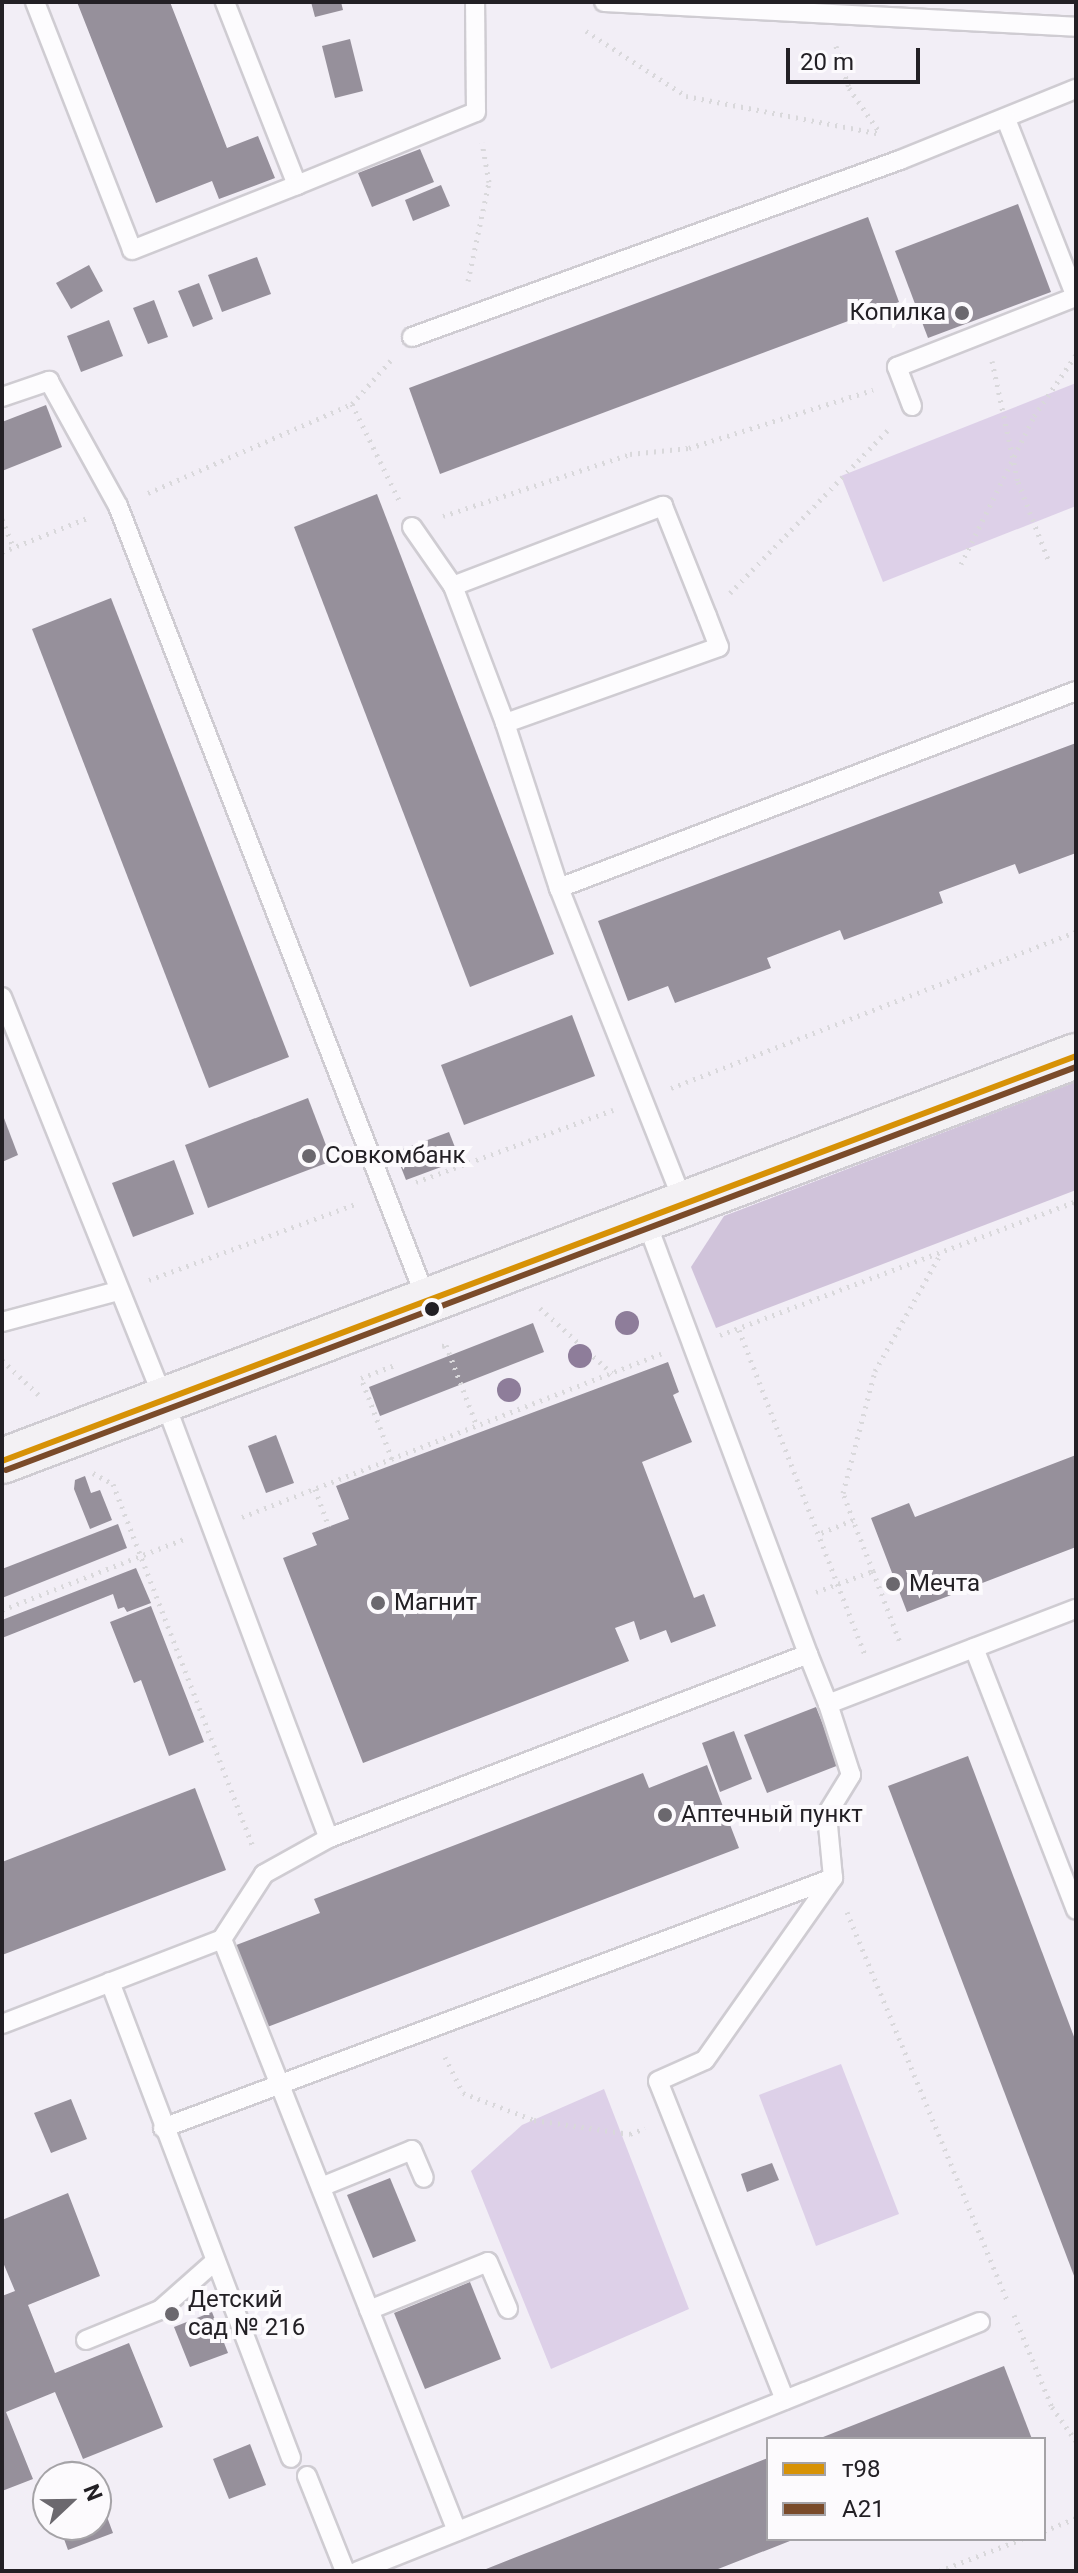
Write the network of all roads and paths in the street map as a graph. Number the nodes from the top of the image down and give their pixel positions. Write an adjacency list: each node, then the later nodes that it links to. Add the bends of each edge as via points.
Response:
1 (35, 2): 13 (lane, via 132,250)
2 (225, 2): 13 (lane)
3 (475, 2): 9 (lane)
4 (604, 2): 5 (lane)
5 (826, 14): 7 (lane); 11 (path, via 849,88)
6 (582, 26): 11 (path, via 591,37 686,96 858,133)
7 (1076, 27)
8 (1076, 89): 10 (lane)
9 (476, 112): 13 (lane); 14 (path, via 489,182 469,280)
10 (1006, 119): 12 (lane); 15 (lane, via 1076,297)
11 (880, 133): 12 (path)
12 (900, 160): 16 (lane)
13 (297, 185)
14 (460, 290)
15 (983, 333): 18 (lane); 22 (path, via 1003,397)
16 (412, 337): 20 (path)
17 (1076, 355): 22 (path, via 1034,416)
18 (897, 367): 21 (lane); 25 (path, via 882,386 809,412 689,448 630,454)
19 (2, 397): 23 (lane, via 49,381)
20 (352, 404): 23 (path); 25 (path)
21 (912, 406): 31 (path)
22 (1015, 463): 28 (path); 29 (path)
23 (118, 506): 26 (path); 39 (lane)
24 (2, 519): 26 (path)
25 (412, 527): 30 (lane)
26 (14, 548): 27 (path)
27 (2, 552)
28 (1048, 559)
29 (961, 564)
30 (453, 586): 31 (lane, via 663,506); 33 (lane)
31 (707, 616): 33 (lane, via 719,647)
32 (1076, 691): 34 (lane)
33 (505, 723): 34 (lane)
34 (559, 888): 38 (lane)
35 (1076, 932): 38 (path)
36 (2, 997): 43 (lane)
37 (1076, 1056): 41 (main road)
38 (642, 1099): 39 (path); 41 (lane)
39 (385, 1193): 43 (path); 44 (lane)
40 (1076, 1201): 42 (path)
41 (664, 1211): 44 (main road); 49 (lane)
42 (941, 1253): 47 (path); 62 (path, via 875,1371 843,1493)
43 (118, 1291): 46 (lane); 55 (lane)
44 (427, 1301): 55 (main road)
45 (528, 1313): 54 (path, via 542,1308)
46 (2, 1322)
47 (739, 1330): 49 (path); 65 (path)
48 (459, 1339): 50 (path)
49 (691, 1342): 54 (path); 69 (lane)
50 (446, 1345): 51 (path); 57 (path)
51 (432, 1350)
52 (2, 1360): 56 (path)
53 (403, 1362): 58 (path, via 361,1378)
54 (612, 1373): 57 (path)
55 (164, 1400): 59 (main road); 64 (lane)
56 (50, 1406)
57 (477, 1426): 58 (path)
58 (392, 1459): 61 (path)
59 (2, 1461)
60 (85, 1468): 66 (path, via 113,1484)
61 (315, 1489): 63 (path); 64 (path)
62 (853, 1520): 65 (path); 67 (path)
63 (329, 1527)
64 (212, 1529): 66 (path); 77 (lane)
65 (818, 1534): 68 (path)
66 (141, 1556): 71 (path); 78 (path)
67 (873, 1571): 68 (path); 74 (path)
68 (837, 1585): 69 (path); 75 (path)
69 (789, 1603): 73 (lane)
70 (1076, 1609): 72 (lane)
71 (2, 1610)
72 (974, 1648): 74 (lane); 80 (lane)
73 (808, 1654): 76 (lane); 77 (lane)
74 (912, 1672): 75 (lane)
75 (877, 1686): 76 (lane)
76 (828, 1704): 79 (lane, via 851,1775 827,1814)
77 (329, 1838): 78 (lane)
78 (264, 1874): 81 (lane)
79 (833, 1878): 84 (lane); 86 (lane, via 705,2060 658,2081); 96 (path, via 1052,2407)
80 (1076, 1910)
81 (222, 1939): 82 (lane); 85 (lane)
82 (110, 1982): 83 (lane); 87 (lane)
83 (2, 2024)
84 (431, 2029): 85 (lane); 86 (path, via 463,2093 534,2120 630,2134)
85 (280, 2085): 87 (lane); 89 (lane)
86 (672, 2118): 95 (lane)
87 (163, 2128): 90 (lane)
88 (424, 2178): 89 (lane, via 412,2150)
89 (321, 2187): 92 (lane)
90 (213, 2263): 94 (lane, via 160,2310); 97 (lane)
91 (508, 2309): 92 (lane, via 488,2262)
92 (369, 2310): 101 (lane)
93 (980, 2322): 95 (lane)
94 (86, 2340)
95 (785, 2400): 101 (lane)
96 (1076, 2441)
97 (291, 2458)
98 (307, 2476): 103 (lane)
99 (1076, 2518): 100 (path)
100 (1046, 2530)
101 (457, 2531): 104 (lane)
102 (1017, 2541): 105 (path)
103 (345, 2571)
104 (358, 2571)
105 (939, 2571)

